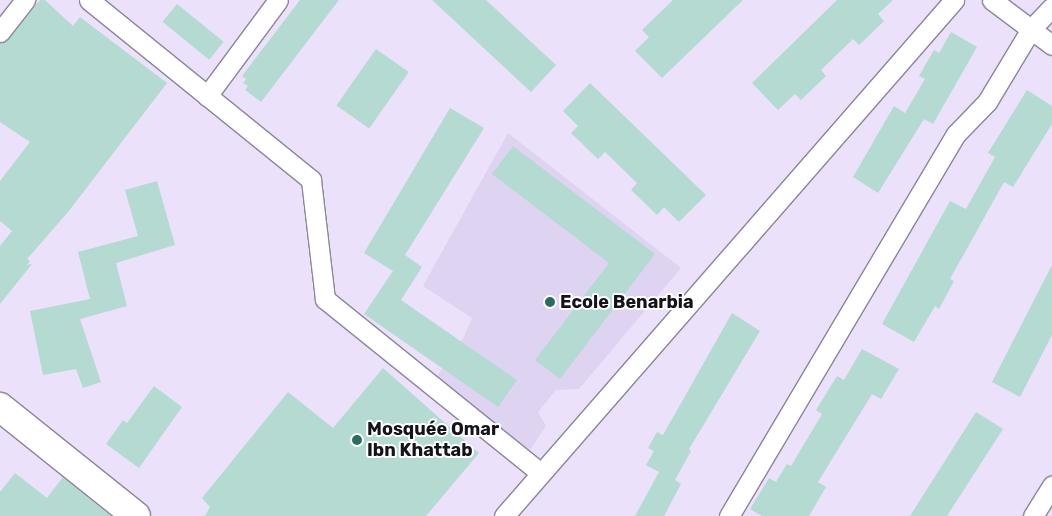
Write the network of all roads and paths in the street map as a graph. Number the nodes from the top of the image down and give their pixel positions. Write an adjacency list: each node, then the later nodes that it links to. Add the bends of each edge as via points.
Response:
1 (25, 0): 8 (street)
2 (89, 0): 10 (street)
3 (278, 0): 10 (street)
4 (954, 0): 12 (street)
5 (992, 0): 7 (street)
6 (1052, 8): 7 (street)
7 (1031, 29): 9 (street); 16 (street, via 987,102 956,134)
8 (0, 32)
9 (1052, 45)
10 (207, 96): 12 (street, via 311,180 324,299)
11 (0, 407): 14 (street)
12 (541, 473): 15 (street)
13 (1052, 486): 17 (street)
14 (136, 516)
15 (504, 516)
16 (729, 516)
17 (1033, 516)

